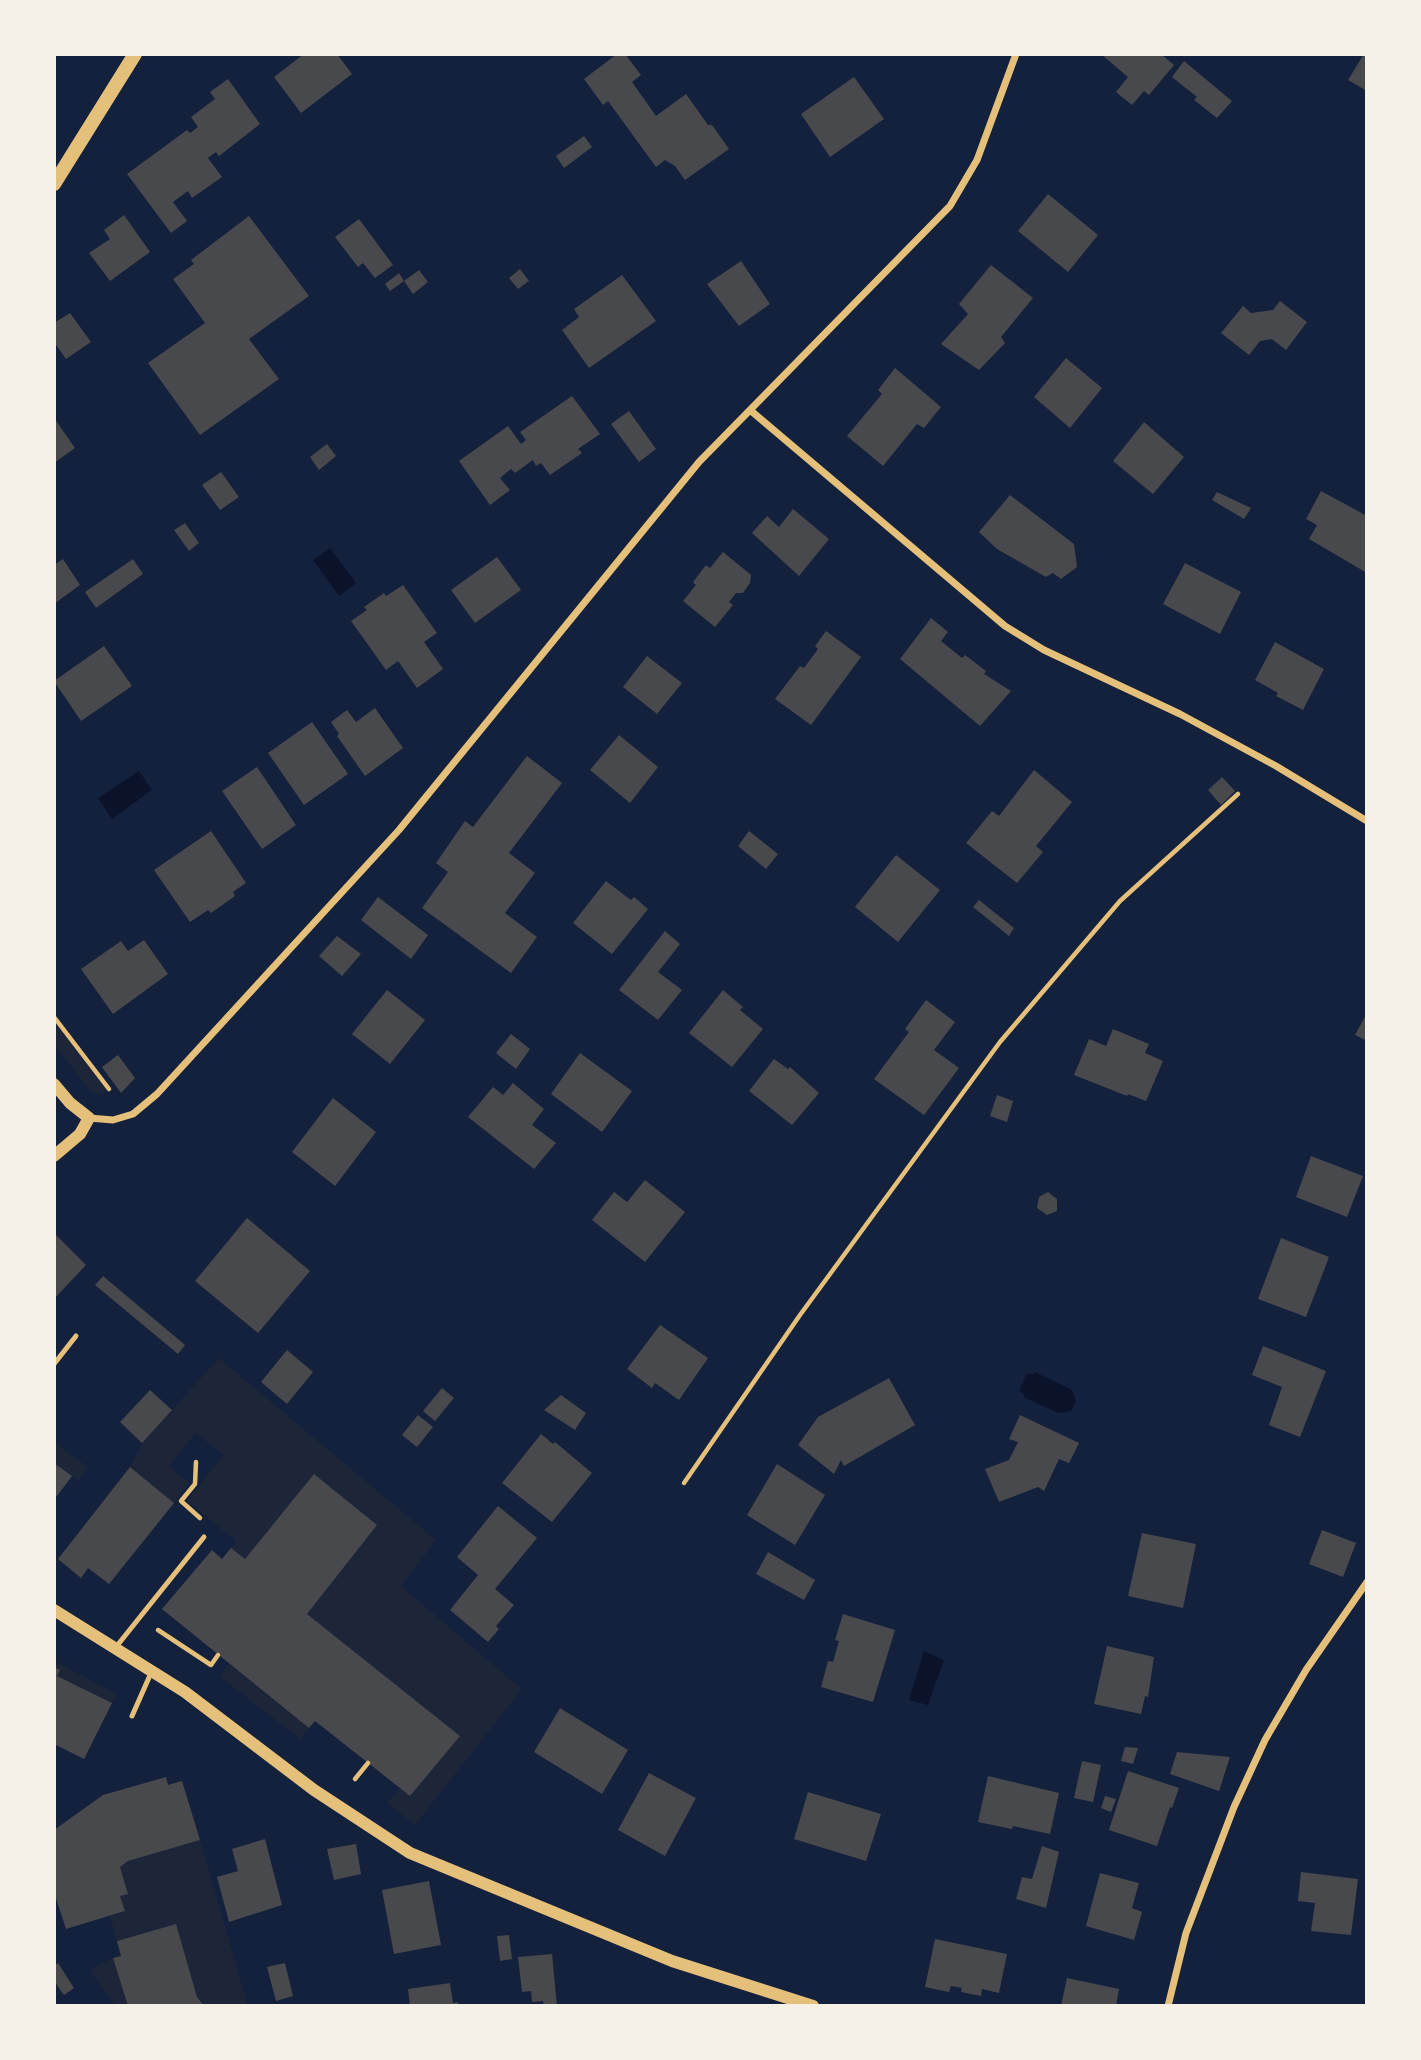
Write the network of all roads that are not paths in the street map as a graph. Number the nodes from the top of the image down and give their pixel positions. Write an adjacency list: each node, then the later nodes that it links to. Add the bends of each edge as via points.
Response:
1 (135, 54): 3 (main road)
2 (1016, 54): 4 (street, via 977,160 950,206)
3 (54, 184)
4 (750, 410): 5 (street, via 1005,626 1044,650 1180,714); 7 (street, via 699,462 399,830 157,1094 133,1114 113,1120)
5 (1367, 821)
6 (54, 1084): 7 (street)
7 (89, 1118): 8 (street, via 80,1134)
8 (54, 1156)
9 (76, 1336): 10 (lane)
10 (54, 1364)
11 (204, 1537): 14 (lane)
12 (1367, 1582): 18 (street, via 1306,1670 1265,1740 1186,1933)
13 (54, 1610): 14 (street)
14 (116, 1647): 15 (street)
15 (153, 1671): 16 (lane); 17 (street, via 410,1853 673,1961)
16 (132, 1716)
17 (813, 2006)
18 (1168, 2006)

